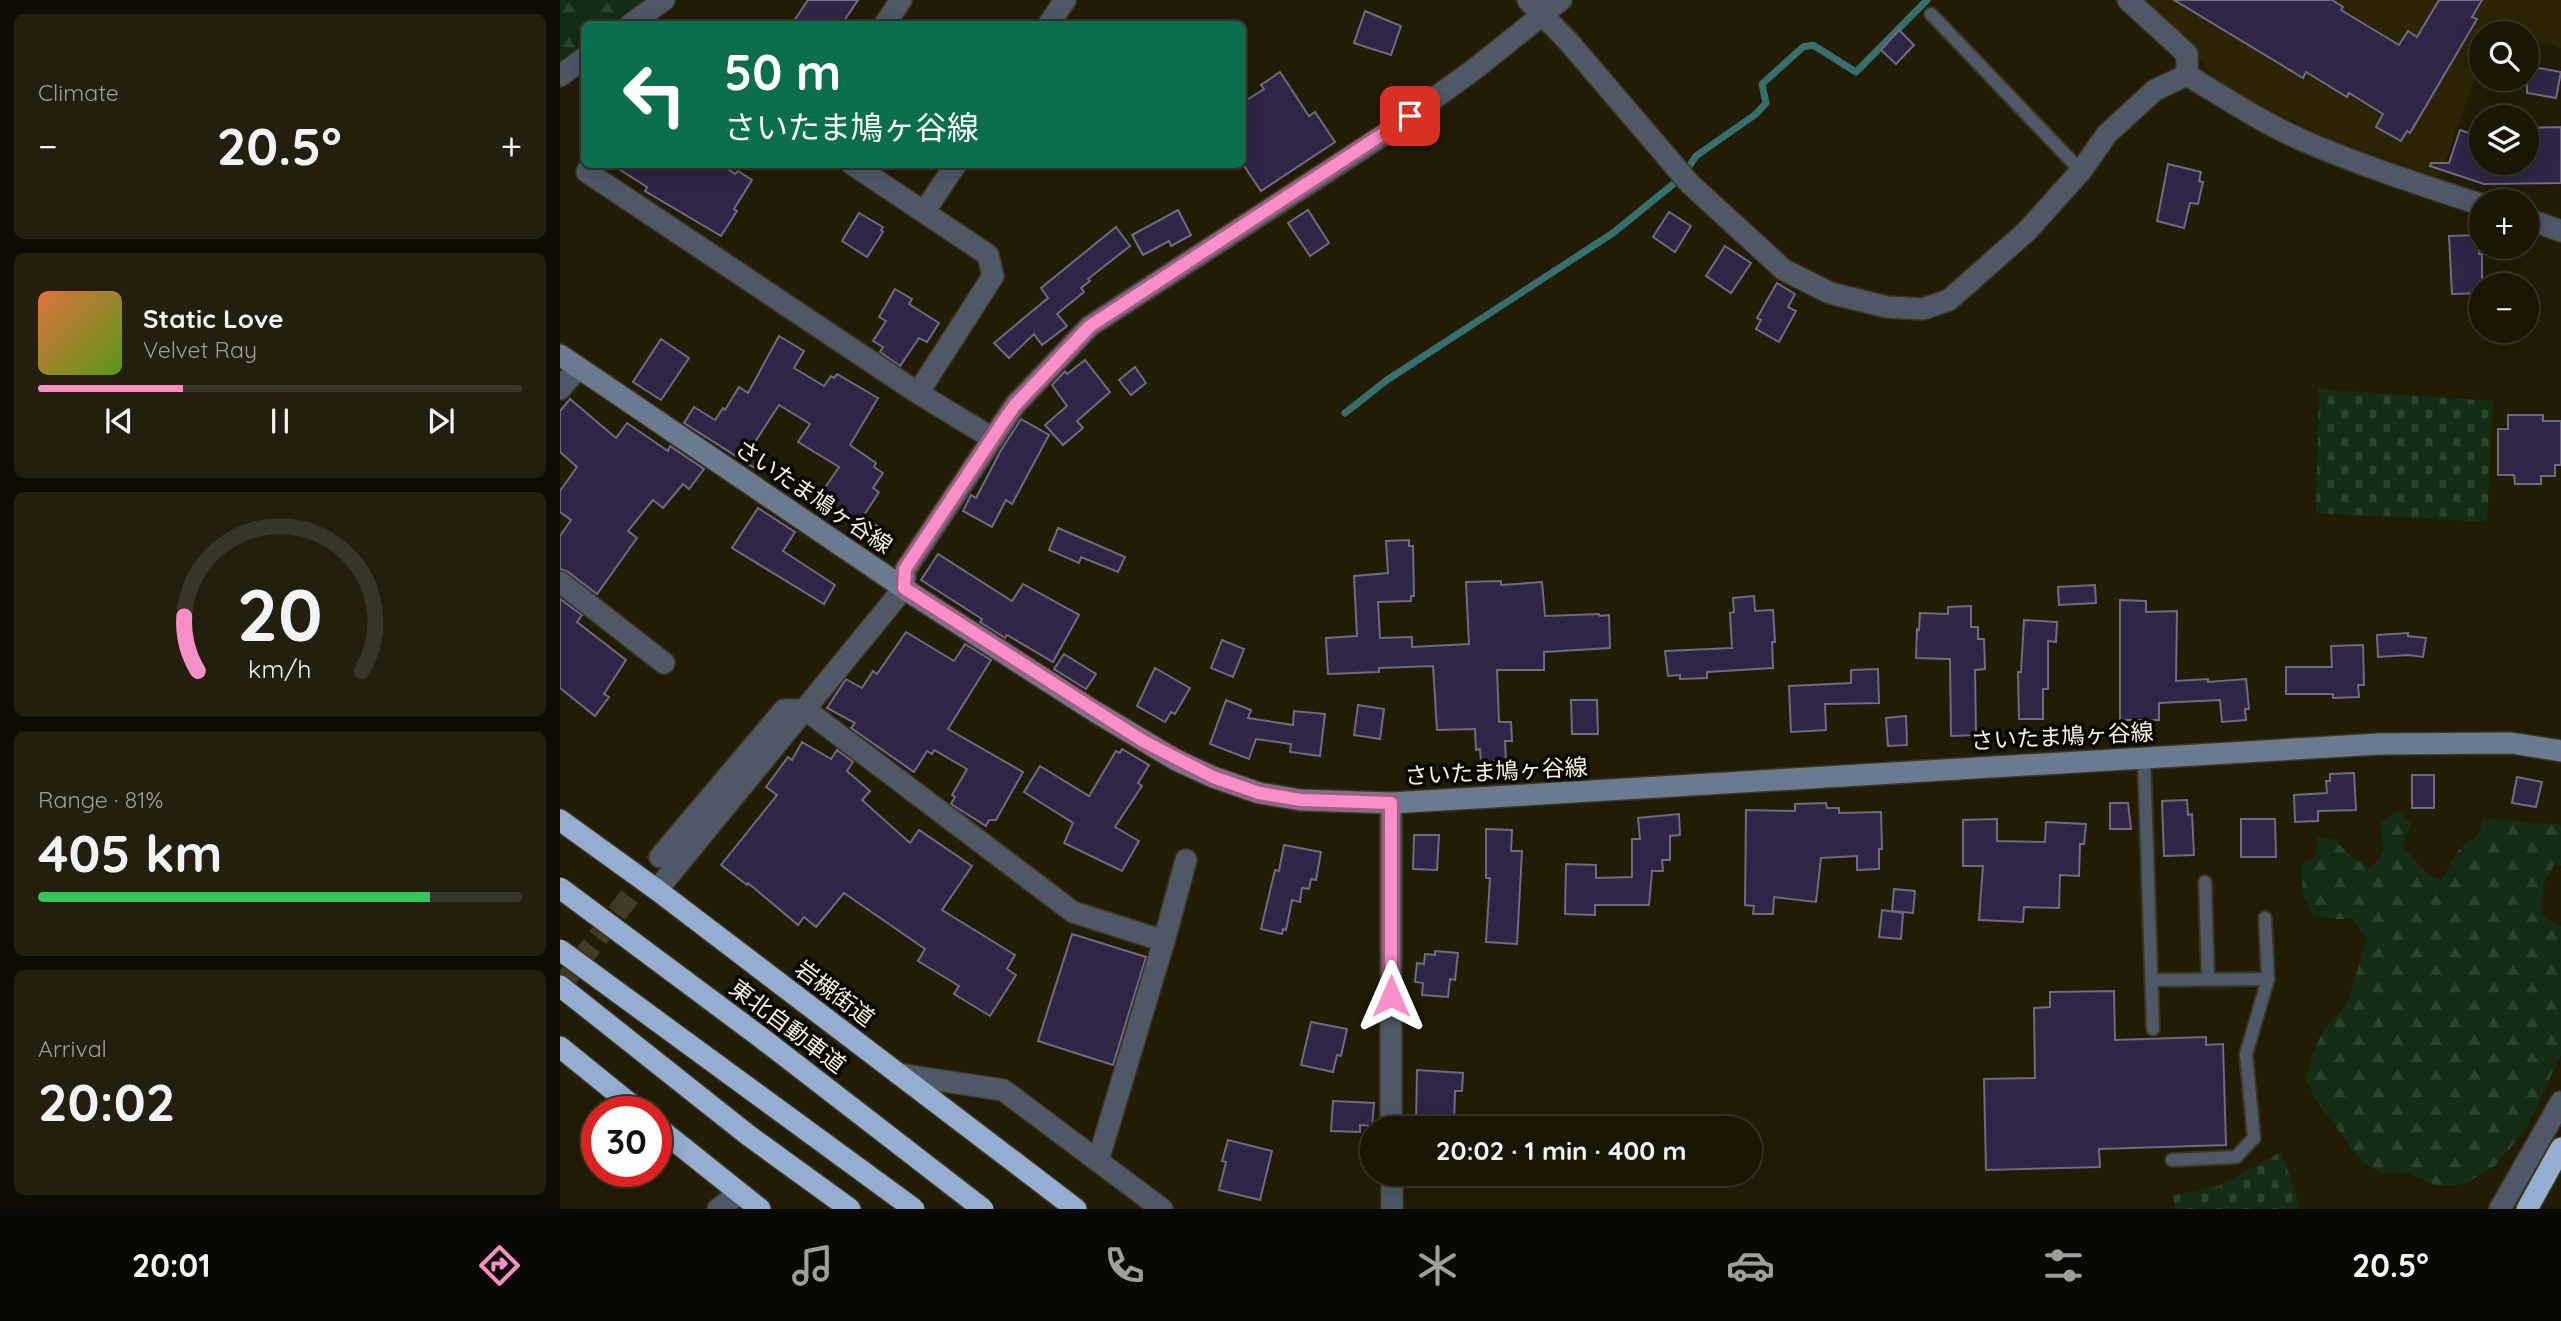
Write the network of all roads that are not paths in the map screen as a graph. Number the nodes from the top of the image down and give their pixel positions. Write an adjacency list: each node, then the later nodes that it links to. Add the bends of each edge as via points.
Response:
1 (664, 0): 8 (street)
2 (901, 0): 9 (street)
3 (1065, 0): 10 (street)
4 (1561, 0): 6 (street)
5 (2128, 0): 12 (street, via 2187,54)
6 (1535, 7): 17 (street, via 1690,184 1783,271 1830,293 1887,307 1923,309 1949,300 2026,231); 26 (street, via 1476,68 1388,132 1090,326 1015,405)
7 (1931, 14): 17 (lane)
8 (640, 21)
9 (887, 21)
10 (1051, 21)
11 (581, 60): 13 (street)
12 (2187, 75): 17 (street, via 2155,90 2106,134); 18 (street, via 2304,141)
13 (560, 76)
14 (590, 168): 25 (street, via 587,172)
15 (858, 168): 19 (street)
16 (953, 168): 19 (street)
17 (2081, 171)
18 (2469, 201)
19 (924, 212): 25 (street, via 988,255 993,276)
20 (2539, 223): 21 (street)
21 (2561, 231)
22 (560, 355): 23 (main road, さいたま鳩ヶ谷線)
23 (578, 368): 24 (street); 28 (main road, さいたま鳩ヶ谷線)
24 (560, 389)
25 (919, 393): 26 (street)
26 (992, 438): 28 (street, via 905,569)
27 (560, 582): 29 (street)
28 (904, 588): 30 (street); 33 (main road, さいたま鳩ヶ谷線, via 1143,741 1213,777 1259,793 1301,800)
29 (664, 663)
30 (806, 710): 35 (street, via 784,710); 39 (street); 41 (street, via 1073,912)
31 (2561, 751): 32 (main road, さいたま鳩ヶ谷線, via 2511,743 2430,742)
32 (2144, 758): 33 (main road, さいたま鳩ヶ谷線); 45 (lane)
33 (1391, 803): 52 (street)
34 (560, 820): 39 (highway, 岩槻街道)
35 (660, 857)
36 (1186, 860): 41 (street)
37 (2205, 882): 43 (lane)
38 (560, 888): 65 (highway, 東北自動車道, bridge)
39 (657, 890): 49 (highway, 岩槻街道)
40 (2265, 918): 44 (lane)
41 (1164, 941): 57 (street)
42 (560, 950): 64 (highway, bridge)
43 (2208, 979): 44 (lane); 45 (lane)
44 (2267, 979): 56 (lane, via 2246,1054 2254,1138 2236,1157)
45 (2152, 980): 47 (lane)
46 (560, 986): 53 (highway, bridge)
47 (2153, 1029)
48 (560, 1047): 50 (highway)
49 (898, 1074): 57 (street, via 1003,1090); 66 (highway, 岩槻街道)
50 (620, 1096)
51 (2561, 1102): 69 (street)
52 (1391, 1116)
53 (748, 1135): 62 (highway); 63 (highway)
54 (672, 1139): 59 (highway)
55 (2561, 1148): 70 (highway)
56 (2172, 1160)
57 (1098, 1161): 67 (street)
58 (1392, 1186): 68 (street)
59 (740, 1193): 60 (street); 61 (highway)
60 (718, 1209)
61 (760, 1209)
62 (829, 1209)
63 (850, 1209)
64 (914, 1209)
65 (983, 1209)
66 (1076, 1209)
67 (1161, 1209)
68 (1392, 1209)
69 (2500, 1209)
70 (2527, 1209)

